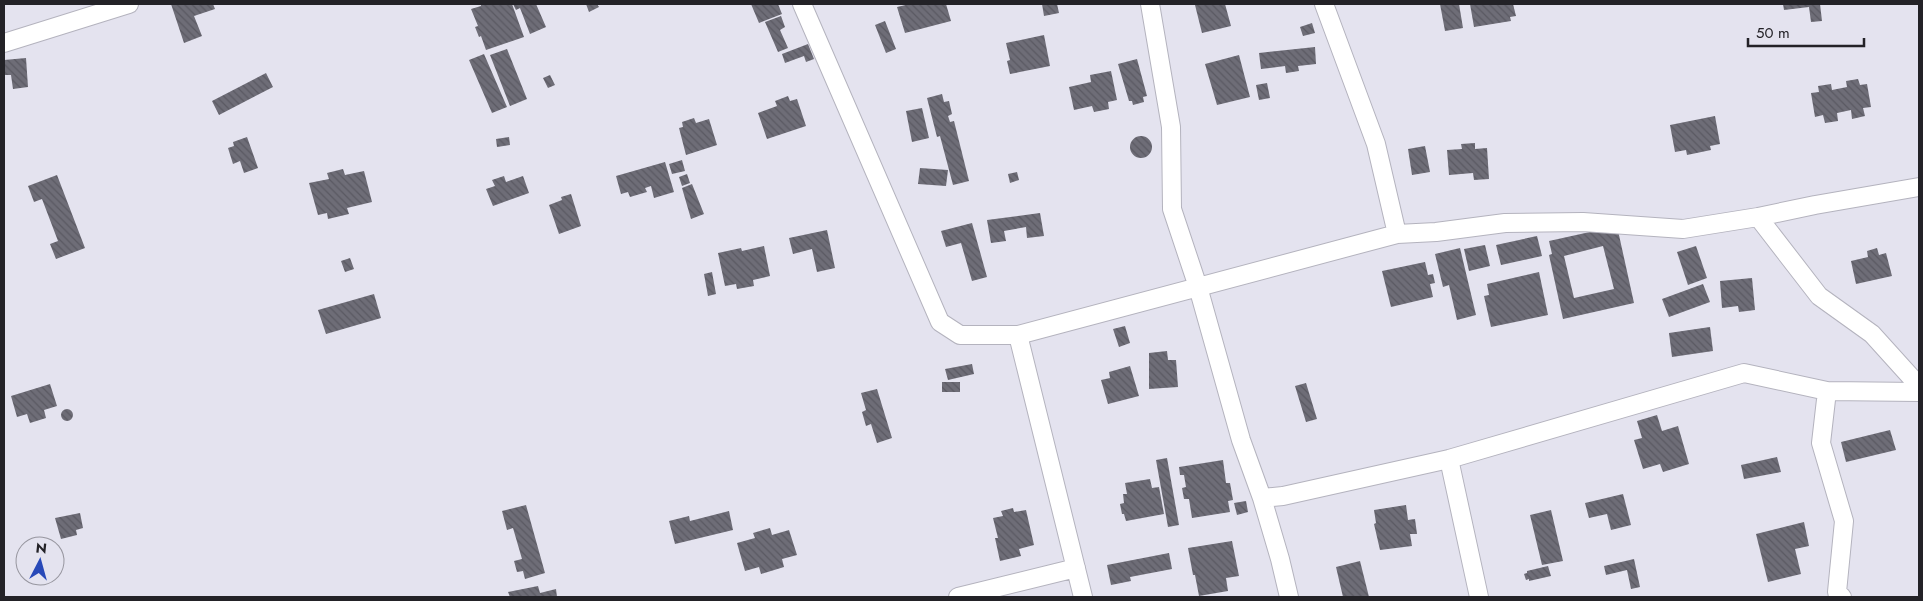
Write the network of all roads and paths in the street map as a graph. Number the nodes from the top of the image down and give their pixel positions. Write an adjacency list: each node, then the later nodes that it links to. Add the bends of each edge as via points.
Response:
1 (129, 4): 5 (street)
2 (805, 4): 10 (street, via 940,322 960,335)
3 (1150, 4): 9 (street, via 1171,127 1172,209)
4 (1324, 4): 8 (street, via 1376,144)
5 (4, 43)
6 (1919, 187): 7 (street)
7 (1758, 217): 8 (street, via 1683,229 1583,222 1505,223); 11 (street, via 1819,296 1872,334)
8 (1397, 234): 9 (street)
9 (1198, 286): 10 (street); 15 (street, via 1241,440)
10 (1018, 335): 16 (street)
11 (1919, 386)
12 (1827, 391): 13 (street); 14 (street, via 1744,373); 21 (street, via 1821,443 1844,521 1837,592)
13 (1919, 392)
14 (1449, 459): 15 (street); 20 (street)
15 (1262, 498): 19 (street)
16 (1076, 568): 17 (street); 18 (street)
17 (958, 597)
18 (1083, 597)
19 (1289, 597)
20 (1479, 597)
21 (1842, 597)

